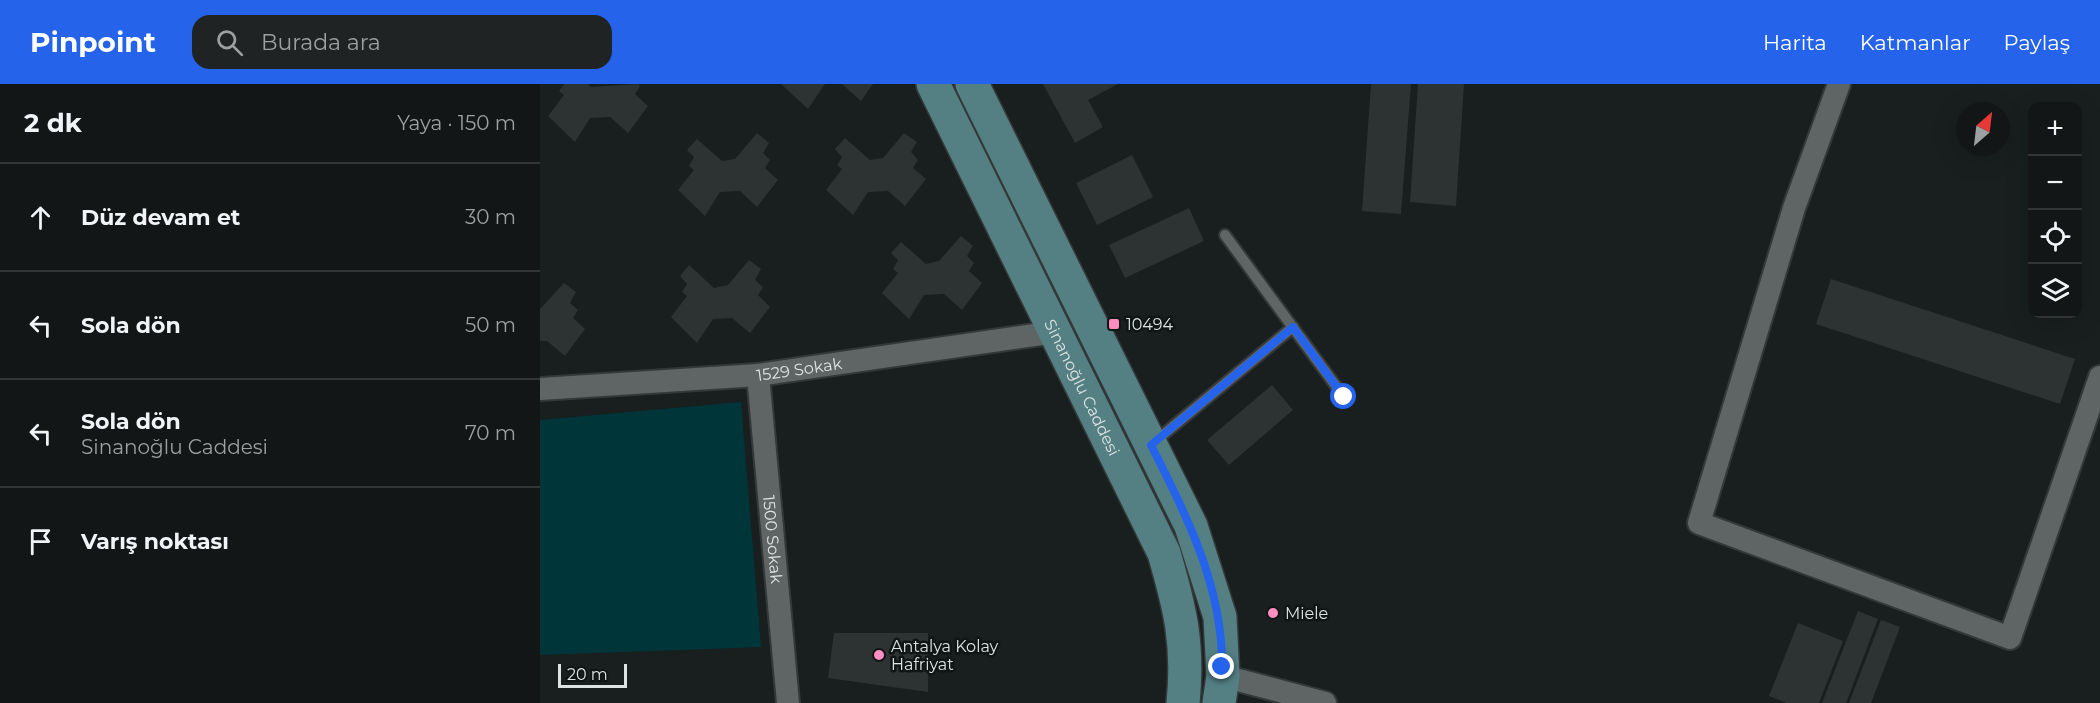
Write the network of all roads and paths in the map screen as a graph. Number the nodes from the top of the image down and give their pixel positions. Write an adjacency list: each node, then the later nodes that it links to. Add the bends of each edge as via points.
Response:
1 (933, 84): 6 (main road, Si̇nanoğlu Caddesi)
2 (972, 84): 11 (main road, Si̇nanoğlu Caddesi)
3 (1839, 84): 8 (street, via 1794,208 1699,523 2010,638)
4 (1225, 235): 5 (lane)
5 (1293, 327): 10 (lane); 11 (lane)
6 (1055, 332): 7 (street, 1529 Sokak); 14 (main road, Si̇nanoğlu Caddesi, via 1164,553 1182,613 1186,672)
7 (758, 375): 9 (street, 1529 Sokak); 13 (street, 1500 Sokak)
8 (2100, 377)
9 (540, 389)
10 (1344, 397)
11 (1151, 445): 12 (main road, Si̇nanoğlu Caddesi, via 1191,526 1220,617)
12 (1221, 690): 15 (street)
13 (788, 703)
14 (1183, 703)
15 (1325, 703)

